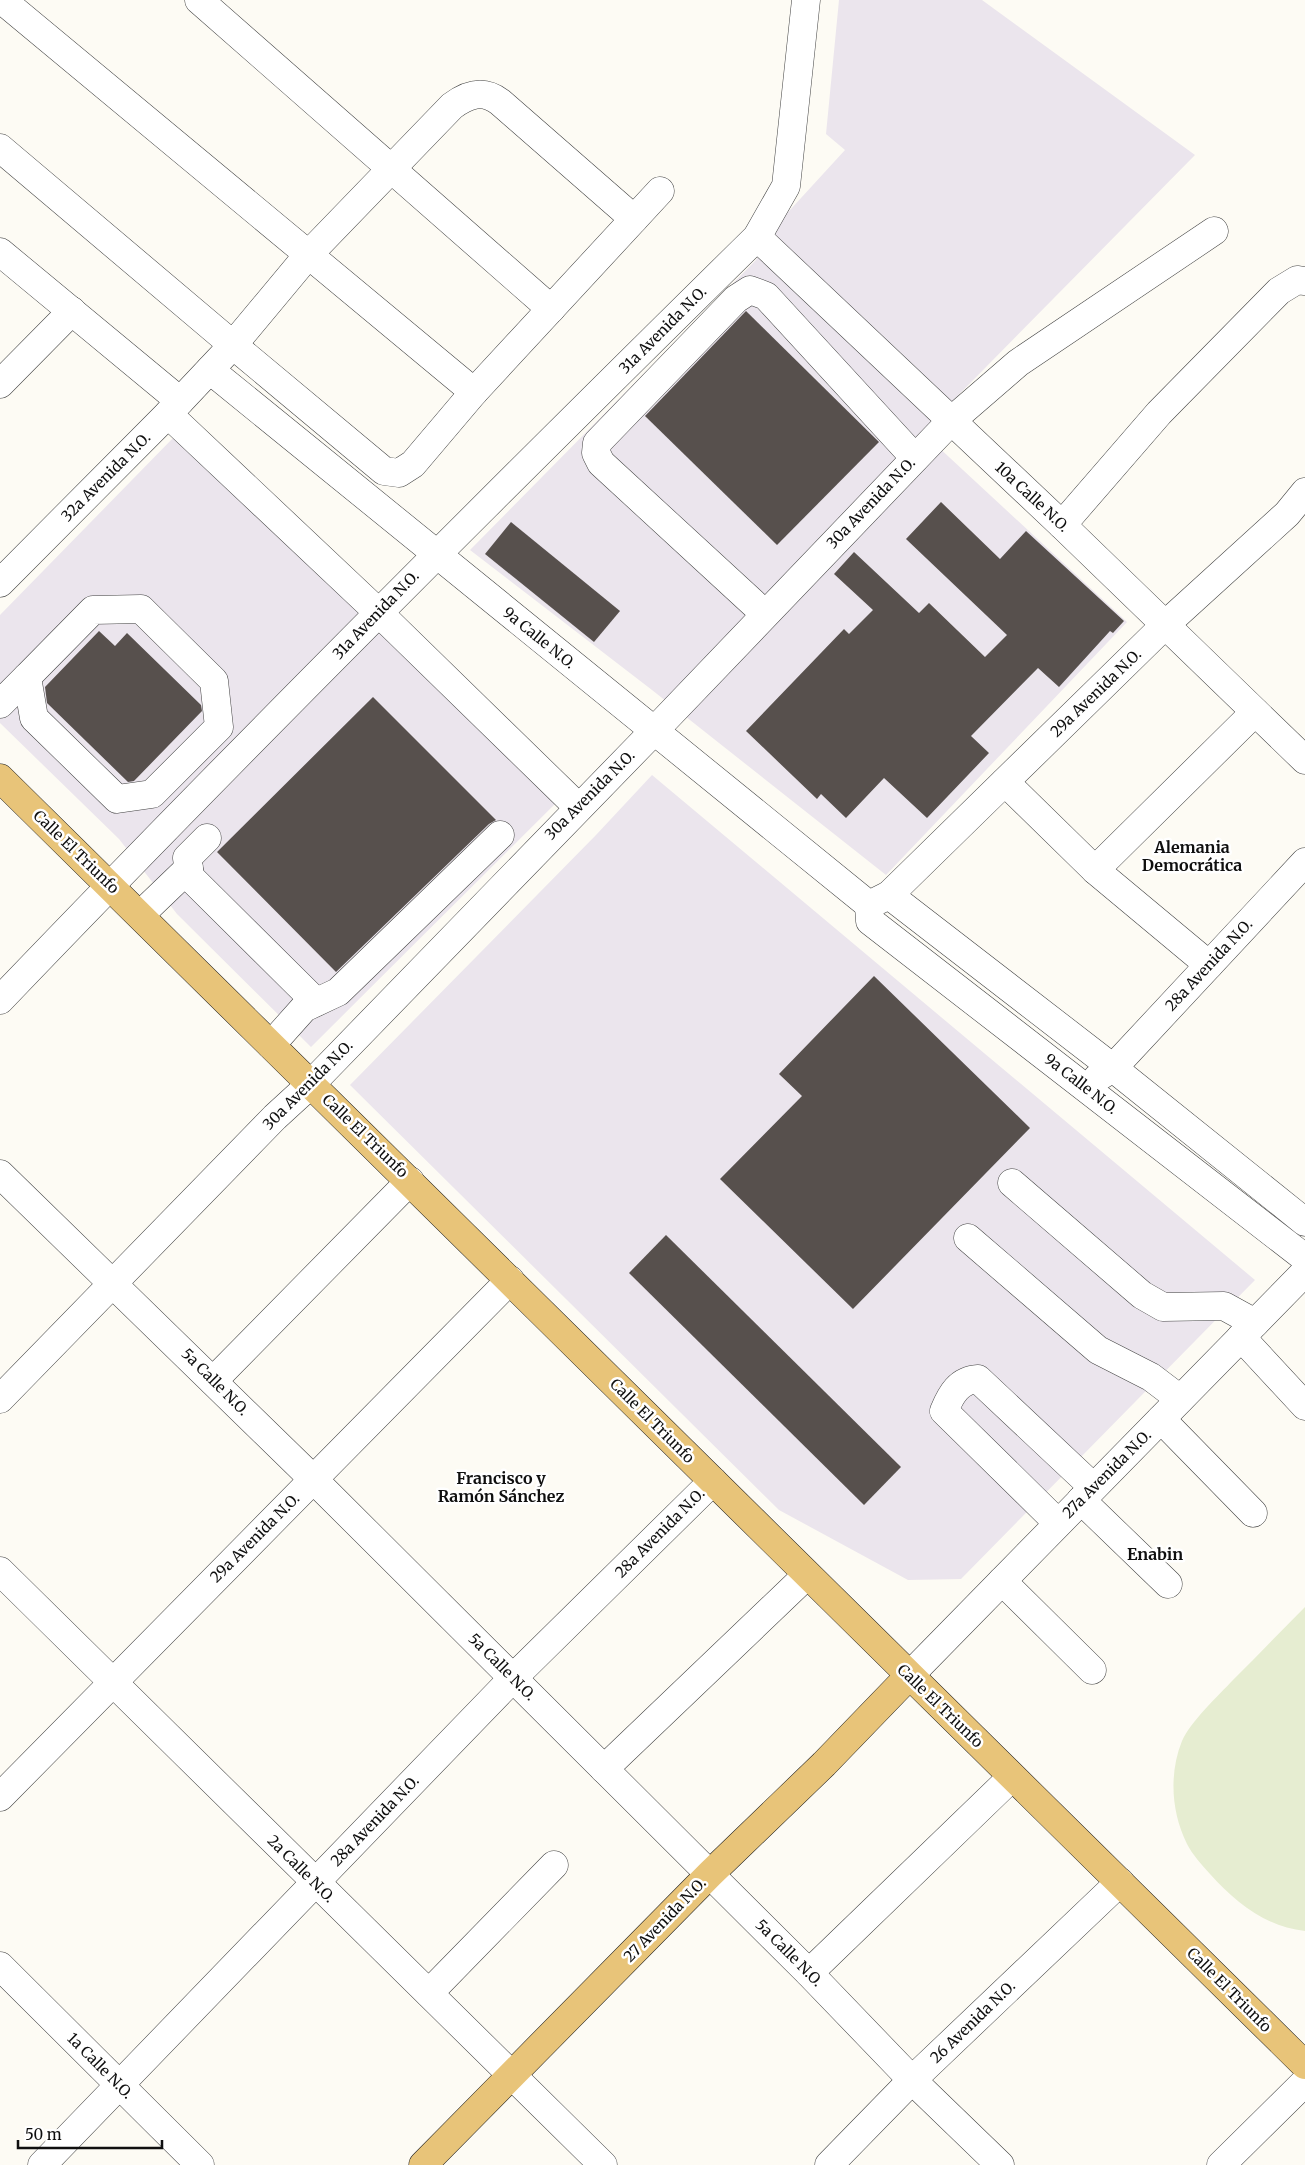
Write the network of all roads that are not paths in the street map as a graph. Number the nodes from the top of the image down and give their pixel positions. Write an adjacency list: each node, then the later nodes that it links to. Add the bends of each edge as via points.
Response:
1 (2, 0): 11 (street)
2 (199, 0): 5 (street)
3 (806, 0): 9 (street, 31a Avenida N.O., via 786,186)
4 (0, 148): 15 (street)
5 (392, 168): 7 (street, 32a Avenida N.O., via 462,98 474,94 491,95); 11 (street, 32a Avenida N.O.); 13 (street)
6 (660, 191): 7 (street)
7 (634, 219): 13 (street)
8 (1214, 231): 20 (street, 30a Avenida N.O., via 1018,363)
9 (757, 236): 20 (street, 10a Calle N.O.); 24 (street, 31a Avenida N.O.)
10 (0, 252): 14 (street)
11 (308, 255): 15 (street, 32a Avenida N.O.); 18 (street)
12 (1305, 281): 23 (street, via 1296,280 1272,298 1159,413)
13 (551, 309): 18 (street)
14 (72, 311): 17 (street); 19 (street)
15 (233, 345): 16 (street, 32a Avenida N.O.); 18 (street, via 384,471 399,473 413,464)
16 (210, 370): 19 (street, 32a Avenida N.O.); 24 (street, 9a Calle N.O.)
17 (0, 384)
18 (474, 392)
19 (174, 408): 25 (street, 32a Avenida N.O.); 26 (street)
20 (951, 421): 21 (street, 30a Avenida N.O.); 23 (street, 10a Calle N.O.)
21 (915, 458): 27 (street, 30a Avenida N.O.); 27 (street, via 766,296 750,290 736,299 597,444 596,453 601,463)
22 (1305, 492): 28 (street, 29a Avenida N.O., via 1287,514)
23 (1062, 525): 28 (street, 10a Calle N.O.)
24 (435, 554): 26 (street, 31a Avenida N.O.); 32 (street, 9a Calle N.O.)
25 (0, 583)
26 (378, 613): 36 (street); 42 (street, 31a Avenida N.O.)
27 (765, 614): 32 (street, 30a Avenida N.O.)
28 (1165, 625): 31 (street, 10a Calle N.O.); 35 (street, 29a Avenida N.O.)
29 (27, 677): 29 (street, via 34,718 117,799 152,794 219,726 214,681 141,609 93,610); 30 (street)
30 (0, 704)
31 (1255, 712): 33 (street, 10a Calle N.O.); 41 (street)
32 (654, 730): 36 (street, 30a Avenida N.O.); 43 (street, 9a Calle N.O.)
33 (1305, 760)
34 (0, 778): 42 (main road, Calle El Triunfo)
35 (1005, 782): 41 (street); 43 (street, 29a Avenida N.O.)
36 (578, 807): 50 (street, 30a Avenida N.O.)
37 (500, 835): 47 (street, via 338,992)
38 (207, 838): 40 (street, via 187,858)
39 (1305, 862): 45 (street, 28a Avenida N.O.)
40 (188, 868): 44 (street); 47 (street, via 190,877)
41 (1095, 870): 45 (street)
42 (110, 885): 44 (main road, Calle El Triunfo); 46 (street, 31a Avenida N.O.)
43 (879, 900): 49 (street, 9a Calle N.O.); 51 (street, 9a Calle N.O., via 870,921)
44 (140, 915): 48 (main road, Calle El Triunfo)
45 (1209, 965): 49 (street, 28a Avenida N.O.)
46 (0, 1000)
47 (316, 1002): 48 (street, via 304,1008)
48 (270, 1045): 50 (main road, Calle El Triunfo)
49 (1113, 1068): 51 (street, 28a Avenida N.O.); 55 (street, 9a Calle N.O.)
50 (311, 1084): 53 (main road, Calle El Triunfo); 60 (street, 30a Avenida N.O.)
51 (1084, 1087): 57 (street, 9a Calle N.O.)
52 (0, 1174): 60 (street, 5a Calle N.O.)
53 (410, 1181): 59 (main road, Calle El Triunfo); 62 (street)
54 (1012, 1183): 61 (street, via 1142,1295 1163,1307 1224,1306)
55 (1305, 1222)
56 (968, 1238): 64 (street, via 1098,1350 1151,1378)
57 (1305, 1258)
58 (1305, 1272): 61 (street, 27a Avenida N.O.)
59 (510, 1280): 67 (street, 29a Avenida N.O.); 68 (main road, Calle El Triunfo)
60 (114, 1283): 62 (street, 5a Calle N.O.); 63 (street, 30a Avenida N.O.)
61 (1248, 1330): 64 (street, 27a Avenida N.O.); 65 (street)
62 (214, 1381): 67 (street, 5a Calle N.O.)
63 (0, 1399)
64 (1180, 1399): 66 (street, 27a Avenida N.O.)
65 (1305, 1406)
66 (1161, 1419): 69 (street, 27a Avenida N.O.); 70 (street)
67 (313, 1479): 78 (street, 5a Calle N.O.); 79 (street, 29a Avenida N.O.)
68 (713, 1481): 73 (main road, Calle El Triunfo); 78 (street, 28a Avenida N.O.)
69 (1087, 1493): 71 (street, 27a Avenida N.O.); 71 (street, via 978,1378 968,1379 951,1394 944,1411); 75 (street)
70 (1253, 1513)
71 (1058, 1523): 74 (street, 27a Avenida N.O.)
72 (0, 1572): 79 (street, 2a Calle N.O.)
73 (807, 1575): 77 (main road, Calle El Triunfo); 80 (street)
74 (1002, 1581): 76 (street); 77 (street, 27a Avenida N.O.)
75 (1168, 1584)
76 (1092, 1670)
77 (908, 1676): 81 (main road, Calle El Triunfo); 84 (main road, 27 Avenida N.O., via 824,1764)
78 (513, 1678): 80 (street, 5a Calle N.O.); 86 (street, 28a Avenida N.O.)
79 (114, 1682): 82 (street, 29a Avenida N.O.); 86 (street, 2a Calle N.O.)
80 (604, 1769): 84 (street, 5a Calle N.O.)
81 (1012, 1777): 85 (main road, Calle El Triunfo); 88 (street)
82 (0, 1797)
83 (554, 1865): 89 (street)
84 (710, 1874): 88 (street, 5a Calle N.O.); 91 (main road, 27 Avenida N.O.)
85 (1120, 1882): 90 (main road, Calle El Triunfo); 92 (street, 26 Avenida N.O.)
86 (315, 1883): 89 (street, 2a Calle N.O.); 94 (street, 28a Avenida N.O.)
87 (0, 1966): 94 (street, 1a Calle N.O.)
88 (810, 1973): 92 (street, 5a Calle N.O.)
89 (429, 1993): 91 (street, 2a Calle N.O.)
90 (1305, 2065)
91 (512, 2076): 97 (main road, 27 Avenida N.O.); 98 (street, 2a Calle N.O.)
92 (912, 2080): 99 (street, 26 Avenida N.O.); 100 (street, 5a Calle N.O.)
93 (1305, 2082): 101 (street)
94 (120, 2085): 95 (street, 28a Avenida N.O.); 96 (street, 1a Calle N.O.)
95 (42, 2165)
96 (200, 2165)
97 (423, 2165)
98 (604, 2165)
99 (829, 2165)
100 (1000, 2165)
101 (1221, 2165)

